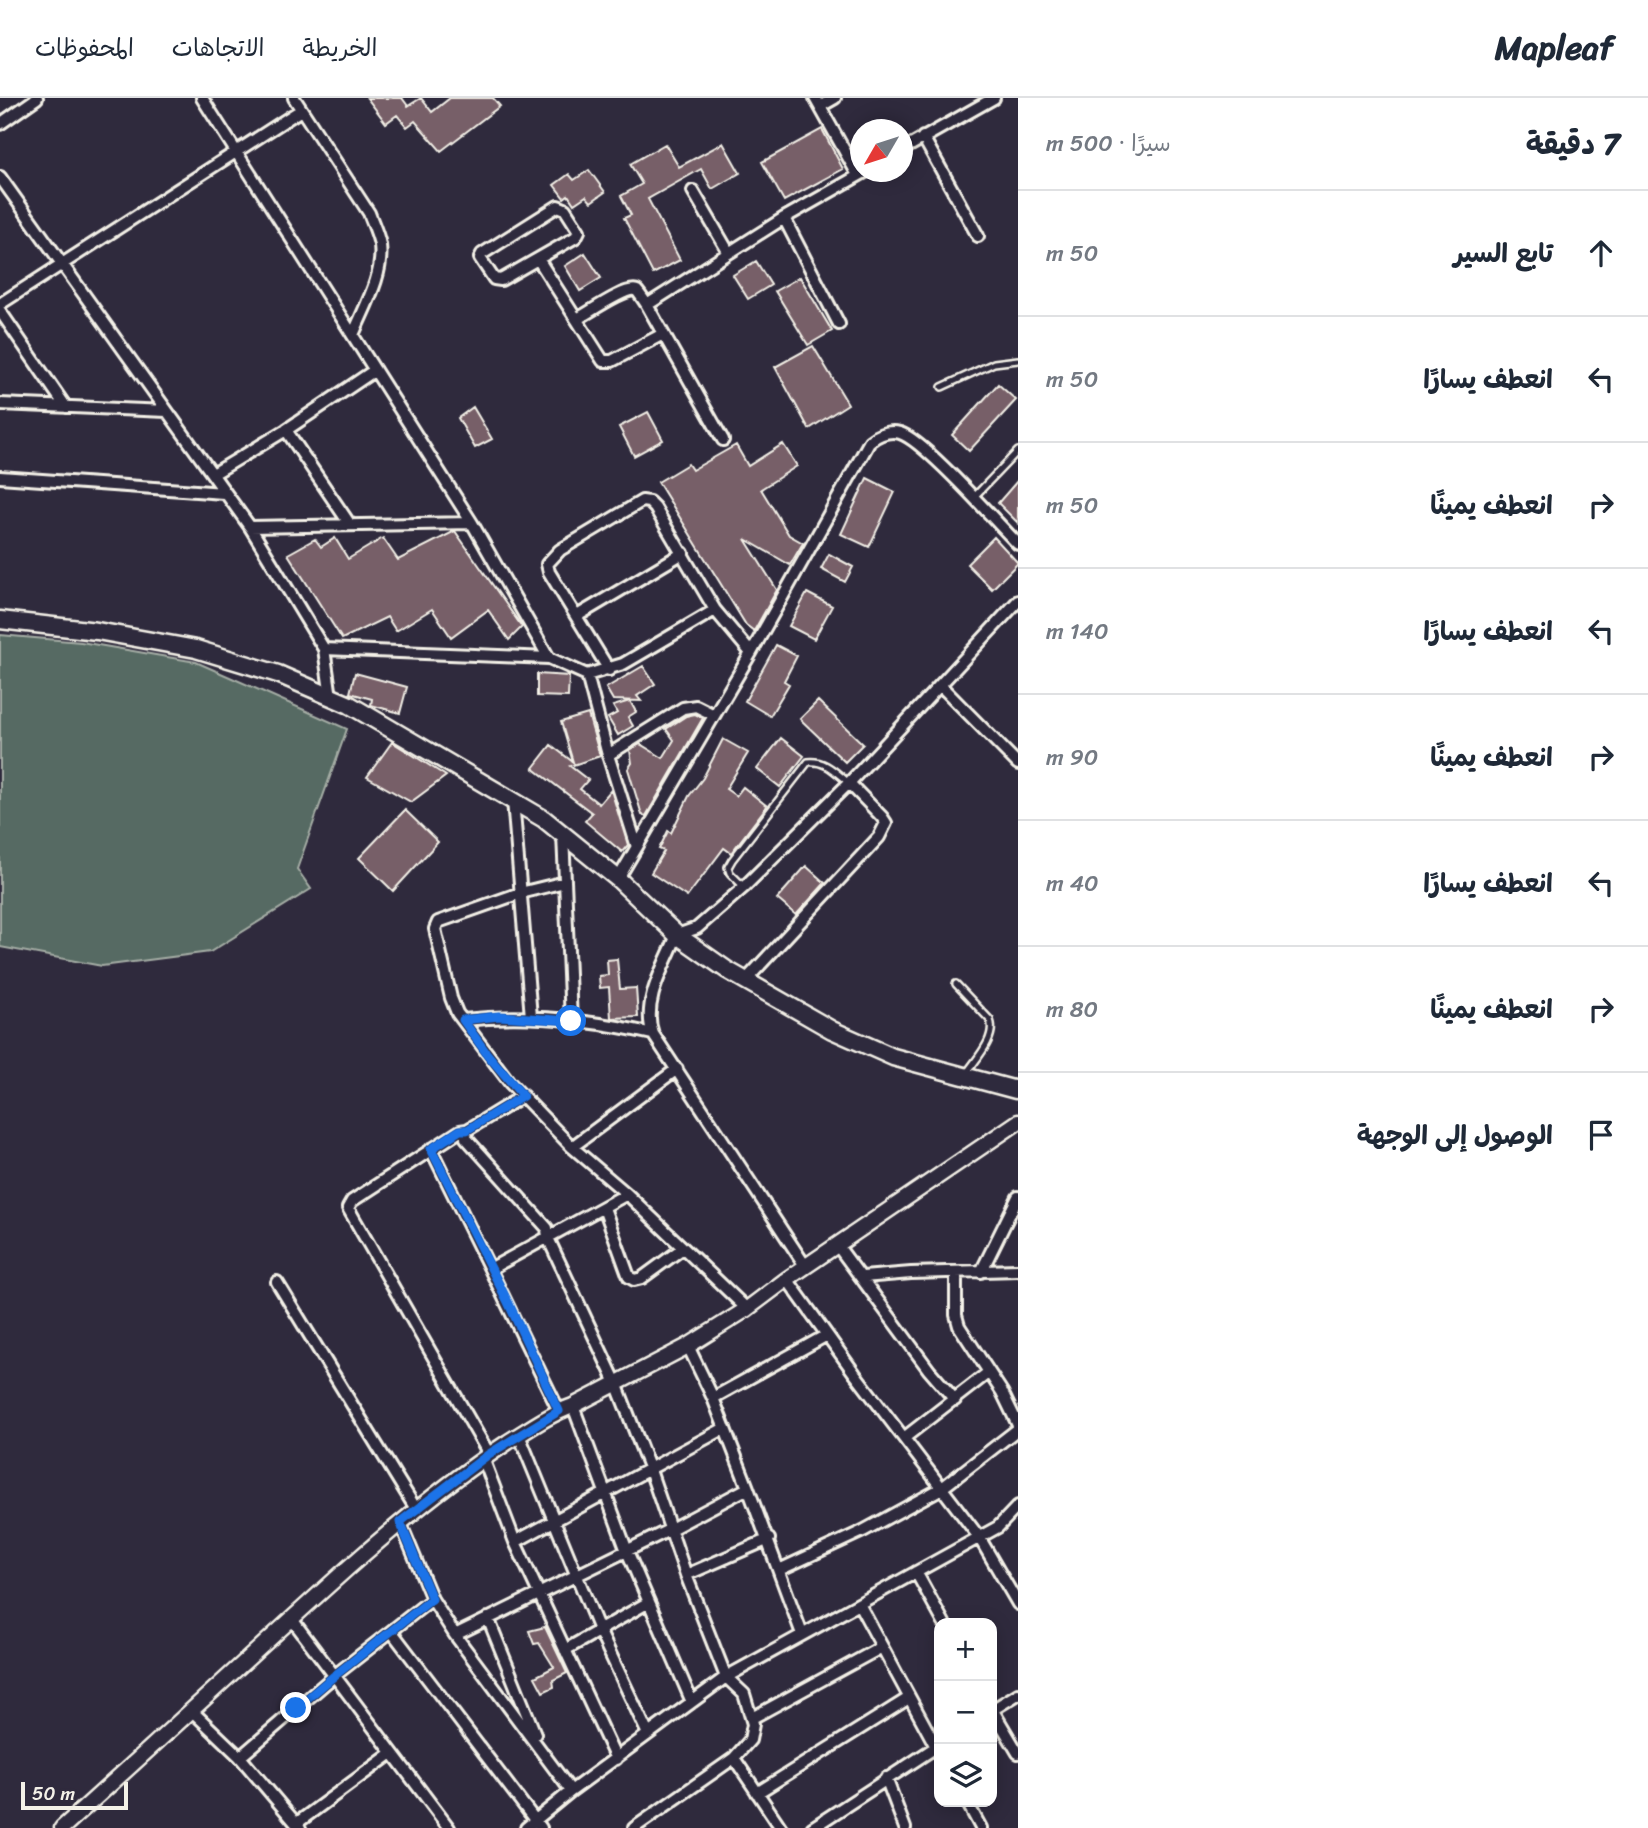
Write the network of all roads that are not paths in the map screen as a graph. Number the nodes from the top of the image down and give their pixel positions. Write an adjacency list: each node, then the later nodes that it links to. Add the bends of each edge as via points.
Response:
1 (37, 98): 8 (street)
2 (202, 98): 11 (street)
3 (294, 98): 7 (street)
4 (835, 98): 6 (street)
5 (994, 98): 9 (street)
6 (818, 102): 12 (street)
7 (302, 110): 11 (street); 27 (street, via 369,214 377,234 380,258 376,278)
8 (0, 124)
9 (923, 137): 10 (street); 17 (street)
10 (913, 143)
11 (235, 152): 20 (street); 27 (street)
12 (850, 156)
13 (0, 177): 20 (street)
14 (850, 180): 16 (street)
15 (693, 191): 18 (street)
16 (784, 218): 18 (street); 25 (street)
17 (978, 236)
18 (729, 253): 22 (street)
19 (538, 259): 19 (street, via 497,281 480,256 562,207 579,231); 24 (street)
20 (62, 264): 21 (street); 33 (street)
21 (0, 304)
22 (647, 304): 24 (street, via 632,290); 26 (street)
23 (0, 311): 32 (street)
24 (577, 320): 26 (street, via 598,356 607,362)
25 (839, 324)
26 (663, 334): 35 (street)
27 (353, 335): 29 (street)
28 (1018, 360): 30 (lane, via 993,363)
29 (375, 370): 34 (street); 42 (street)
30 (942, 387)
31 (0, 404): 32 (street)
32 (66, 407): 33 (street)
33 (167, 411): 37 (street)
34 (286, 430): 37 (street); 41 (street)
35 (723, 440)
36 (1018, 451): 40 (lane)
37 (212, 474): 39 (street)
38 (0, 477): 39 (street)
39 (224, 493): 43 (street)
40 (973, 498): 44 (street); 51 (street, via 922,447 900,433 882,432 870,441)
41 (349, 523): 42 (street); 43 (street)
42 (472, 523): 52 (street)
43 (250, 527): 50 (street)
44 (1018, 544)
45 (682, 553): 47 (street); 48 (street); 48 (street, via 656,508 642,501 561,550 547,564 549,572)
46 (1018, 601): 55 (street)
47 (715, 610): 51 (street); 53 (street)
48 (578, 616): 53 (street)
49 (0, 620): 56 (main road, via 196,649 278,674)
50 (324, 649): 52 (street); 56 (street)
51 (751, 653): 57 (street)
52 (549, 658): 54 (street)
53 (609, 670): 54 (street)
54 (587, 675): 58 (street)
55 (940, 685): 59 (street); 60 (street)
56 (331, 697): 61 (main road)
57 (714, 715): 58 (street, via 696,706 683,708); 63 (street)
58 (608, 755): 63 (street)
59 (1018, 764)
60 (849, 783): 66 (street); 66 (lane, via 828,765 808,762 728,867); 69 (street, via 882,817 883,829)
61 (513, 800): 62 (main road); 67 (street)
62 (563, 834): 64 (main road); 65 (street)
63 (637, 847): 64 (street)
64 (618, 879): 68 (main road)
65 (565, 882): 67 (street); 73 (street)
66 (744, 887): 68 (street, via 697,928)
67 (520, 892): 71 (street); 72 (street, via 442,919 435,926 451,998)
68 (677, 934): 69 (main road); 74 (street, via 651,1001)
69 (746, 980): 76 (main road, via 832,1030 894,1057)
70 (956, 984): 76 (lane, via 993,1027)
71 (531, 1017): 72 (street); 73 (street)
72 (463, 1020): 78 (street)
73 (571, 1021): 74 (street)
74 (653, 1034): 75 (street)
75 (677, 1069): 81 (street); 89 (street)
76 (964, 1077): 77 (main road)
77 (1017, 1089)
78 (523, 1096): 80 (street); 81 (street)
79 (1018, 1122): 87 (street)
80 (467, 1130): 82 (street); 86 (street, via 466,1138 547,1228)
81 (572, 1147): 83 (street)
82 (431, 1149): 90 (street); 109 (street, via 348,1208)
83 (627, 1194): 85 (street); 88 (street)
84 (1018, 1197): 92 (street)
85 (604, 1208): 86 (street); 88 (street, via 634,1280)
86 (548, 1238): 90 (street); 101 (street)
87 (837, 1245): 89 (street); 94 (street)
88 (683, 1248): 97 (street)
89 (806, 1267): 95 (street)
90 (490, 1269): 104 (street)
91 (1018, 1270): 92 (street)
92 (981, 1272): 93 (street)
93 (956, 1273): 94 (street); 100 (street, via 959,1326)
94 (863, 1277): 103 (street)
95 (787, 1279): 97 (street); 98 (street)
96 (277, 1282): 115 (street)
97 (747, 1309): 99 (street)
98 (827, 1335): 102 (street); 108 (street)
99 (688, 1346): 101 (street); 102 (street)
100 (989, 1372): 103 (street); 105 (street)
101 (616, 1383): 104 (street); 110 (street)
102 (713, 1398): 106 (street)
103 (955, 1400): 108 (street)
104 (566, 1409): 107 (street); 113 (street)
105 (1018, 1425): 112 (street)
106 (724, 1428): 110 (street); 111 (street)
107 (519, 1435): 109 (street); 116 (street)
108 (904, 1438): 112 (street)
109 (486, 1456): 115 (street); 121 (street)
110 (650, 1470): 113 (street); 118 (street)
111 (748, 1488): 118 (street); 120 (street)
112 (942, 1488): 119 (street); 123 (street)
113 (605, 1494): 116 (street); 122 (street)
114 (1018, 1506): 119 (street, via 998,1527)
115 (416, 1509): 117 (street)
116 (554, 1521): 121 (street); 126 (street)
117 (400, 1522): 128 (street); 132 (street)
118 (669, 1530): 122 (street); 125 (street)
119 (979, 1537): 124 (street); 130 (street)
120 (769, 1539): 123 (street); 125 (street)
121 (515, 1542): 127 (street)
122 (627, 1551): 126 (street); 129 (street)
123 (779, 1570): 137 (street)
124 (916, 1572): 131 (street); 134 (street)
125 (685, 1575): 142 (street)
126 (577, 1576): 127 (street); 135 (street)
127 (538, 1594): 133 (street); 140 (street)
128 (432, 1599): 136 (street); 138 (street)
129 (649, 1602): 135 (street); 145 (street)
130 (1018, 1604)
131 (859, 1605): 137 (street); 139 (street)
132 (290, 1618): 141 (street); 147 (street)
133 (488, 1618): 138 (street); 152 (street)
134 (941, 1618)
135 (599, 1630): 140 (street); 150 (street)
136 (392, 1632): 141 (street); 163 (street)
137 (802, 1633): 142 (street)
138 (455, 1635): 152 (street)
139 (882, 1647): 144 (street); 148 (street)
140 (565, 1650): 158 (street)
141 (334, 1676): 154 (street); 156 (street)
142 (726, 1677): 145 (street); 148 (street, via 744,1694)
143 (1018, 1694): 146 (street)
144 (909, 1698): 151 (street); 161 (street)
145 (692, 1702): 150 (street)
146 (997, 1707)
147 (191, 1710): 156 (street); 166 (street)
148 (752, 1718): 157 (street, via 750,1740)
149 (997, 1718): 155 (street)
150 (648, 1734): 158 (street)
151 (936, 1744)
152 (541, 1750): 160 (street)
153 (934, 1750): 159 (street)
154 (393, 1753): 164 (street); 167 (street)
155 (1018, 1753)
156 (240, 1757): 164 (street)
157 (734, 1758): 161 (street); 169 (street)
158 (616, 1759): 160 (street)
159 (886, 1778): 170 (street); 171 (street)
160 (571, 1791): 163 (street)
161 (757, 1793): 165 (street)
162 (970, 1807): 172 (street)
163 (539, 1824): 168 (street)
164 (298, 1826)
165 (777, 1827)
166 (62, 1828)
167 (449, 1828)
168 (526, 1828)
169 (634, 1828)
170 (812, 1828)
171 (905, 1828)
172 (981, 1828)

